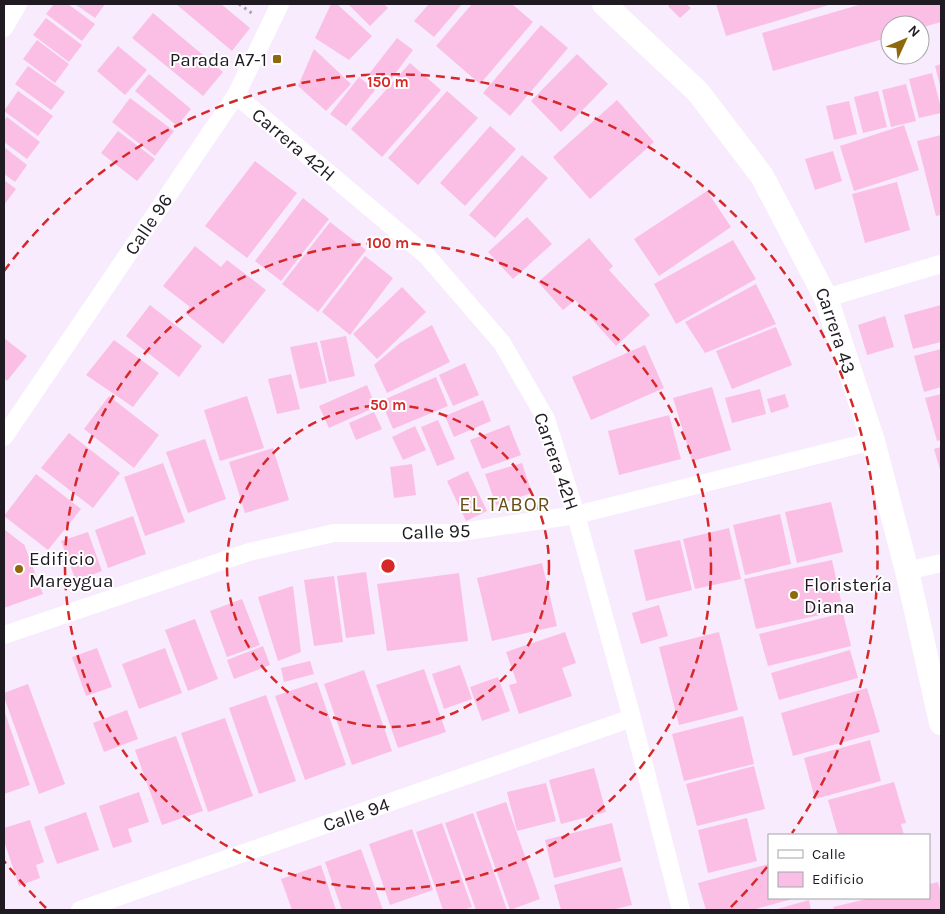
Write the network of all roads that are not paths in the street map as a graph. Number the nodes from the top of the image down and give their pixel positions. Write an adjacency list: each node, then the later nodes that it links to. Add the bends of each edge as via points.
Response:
1 (18, 4): 4 (street)
2 (280, 4): 5 (street, Calle 96)
3 (604, 4): 7 (street, Carrera 43, via 698,92 756,168)
4 (4, 28)
5 (236, 95): 8 (street, Calle 96); 10 (street, Carrera 42H, via 427,256 502,343 546,419)
6 (941, 264): 7 (street)
7 (826, 298): 9 (street, Carrera 43)
8 (4, 438)
9 (873, 441): 10 (street, Calle 95); 12 (street, Carrera 43)
10 (576, 515): 13 (street, Calle 95, via 454,533 334,533 249,552); 14 (street, Carrera 42H)
11 (941, 563): 12 (street)
12 (907, 572): 15 (street, Carrera 43)
13 (4, 635)
14 (632, 718): 16 (street, Calle 94); 17 (street, Carrera 42H)
15 (941, 724)
16 (80, 910)
17 (681, 910)

